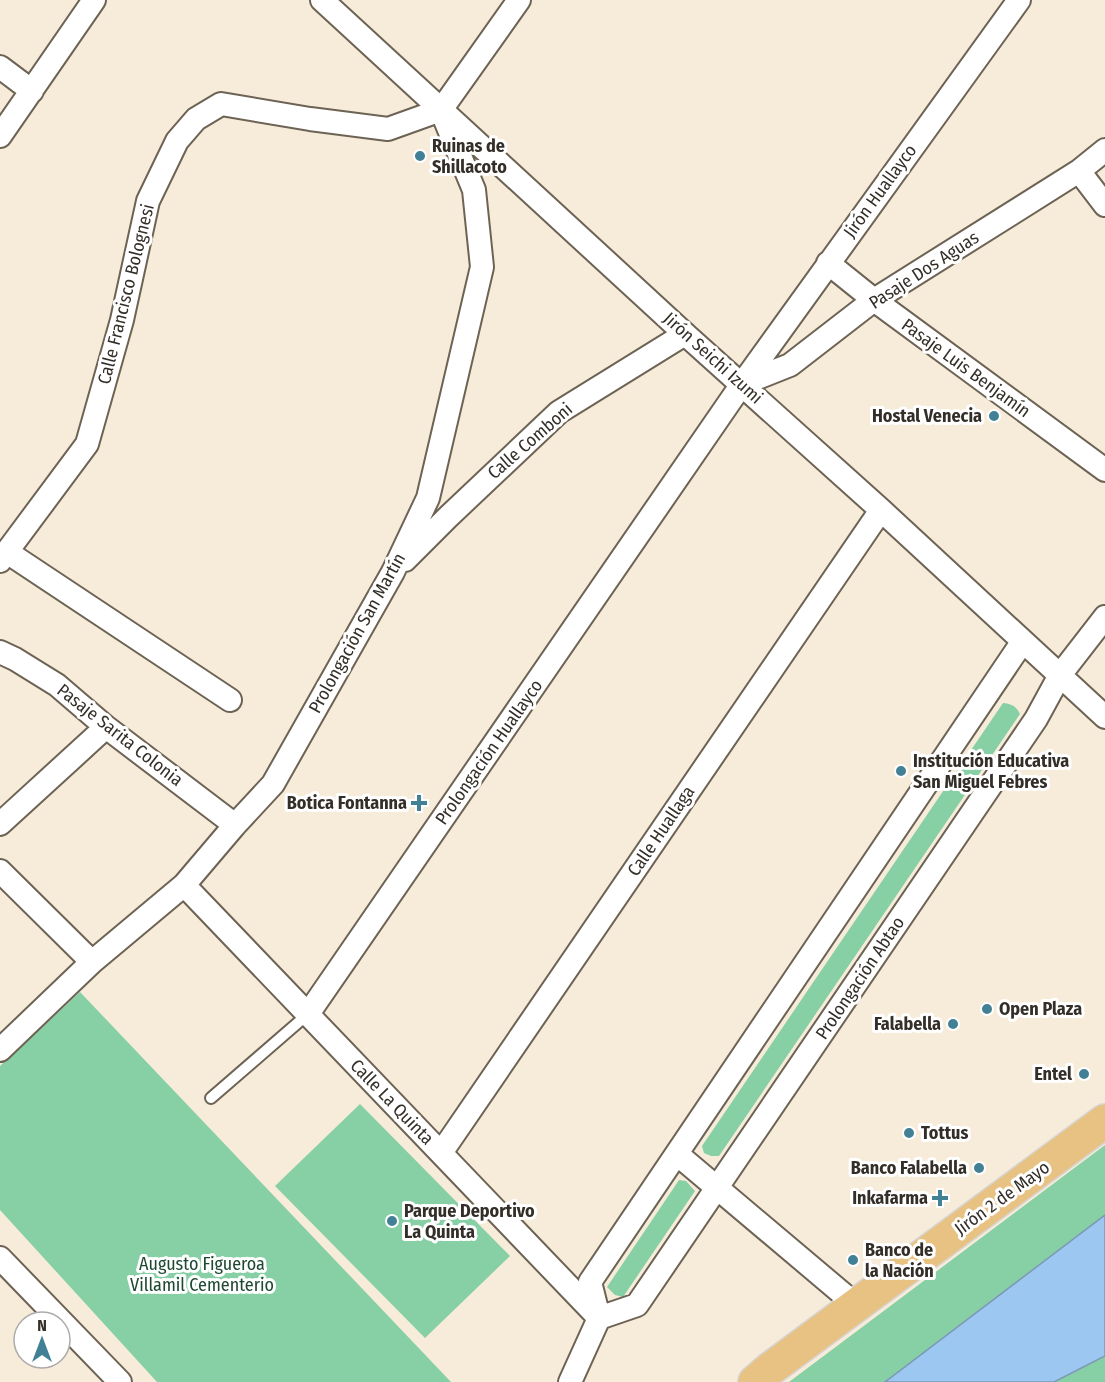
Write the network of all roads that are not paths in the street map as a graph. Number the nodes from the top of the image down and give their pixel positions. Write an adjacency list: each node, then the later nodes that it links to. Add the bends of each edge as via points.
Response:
1 (94, 0): 6 (street)
2 (322, 0): 7 (street, Jirón Seichi Izumi)
3 (519, 0): 7 (street)
4 (1019, 0): 12 (street, Jirón Huallayco)
5 (0, 67): 6 (street)
6 (32, 91): 8 (street)
7 (441, 110): 14 (street, Jirón Seichi Izumi); 18 (street, Calle Francisco Bolognesi, via 388,129 220,104 196,119 177,141 148,201 122,321 87,444); 19 (street, Prolongación San Martín, via 474,190 482,267 428,498)
8 (0, 136)
9 (1105, 150): 10 (street, Pasaje Dos Aguas)
10 (1079, 171): 11 (street); 13 (street, Pasaje Dos Aguas)
11 (1105, 205)
12 (828, 262): 13 (street, Pasaje Luis Benjamín); 15 (street, Jirón Huallayco)
13 (874, 300): 15 (street, Pasaje Dos Aguas, via 790,365); 16 (street, Pasaje Luis Benjamín)
14 (685, 334): 15 (street, Jirón Seichi Izumi); 19 (street, Calle Comboni, via 559,412)
15 (742, 384): 17 (street, Jirón Seichi Izumi); 32 (street, Prolongación Huallayco)
16 (1105, 470)
17 (881, 510): 21 (street, Jirón Seichi Izumi); 36 (street, Calle Huallaga)
18 (3, 556): 24 (street)
19 (393, 572): 28 (street, Prolongación San Martín, via 273,784)
20 (1105, 617): 23 (street, Prolongación Abtao)
21 (1023, 641): 23 (street, Jirón Seichi Izumi); 37 (street)
22 (0, 652): 26 (street, Pasaje Sarita Colonia, via 57,685)
23 (1060, 675): 25 (street, Jirón Seichi Izumi); 38 (street, Prolongación Abtao, via 1029,729)
24 (230, 700)
25 (1105, 717)
26 (106, 727): 27 (street); 28 (street, Pasaje Sarita Colonia)
27 (0, 825)
28 (235, 825): 30 (street, Prolongación San Martín)
29 (0, 871): 31 (street)
30 (184, 885): 31 (street, Prolongación San Martín); 32 (street, Calle La Quinta)
31 (92, 963): 33 (street, Prolongación San Martín)
32 (308, 1014): 34 (lane, Prolongación Huallayco); 36 (street, Calle La Quinta)
33 (0, 1050)
34 (212, 1098)
35 (1105, 1121): 40 (main road, Jirón 2 de Mayo)
36 (441, 1153): 41 (street, Calle La Quinta)
37 (677, 1154): 38 (street); 41 (street, via 590,1282)
38 (717, 1188): 40 (street); 41 (street, Prolongación Abtao, via 638,1305)
39 (0, 1258): 42 (street)
40 (856, 1305): 44 (main road, Jirón 2 de Mayo)
41 (599, 1318): 43 (street)
42 (120, 1382)
43 (570, 1382)
44 (755, 1382)

